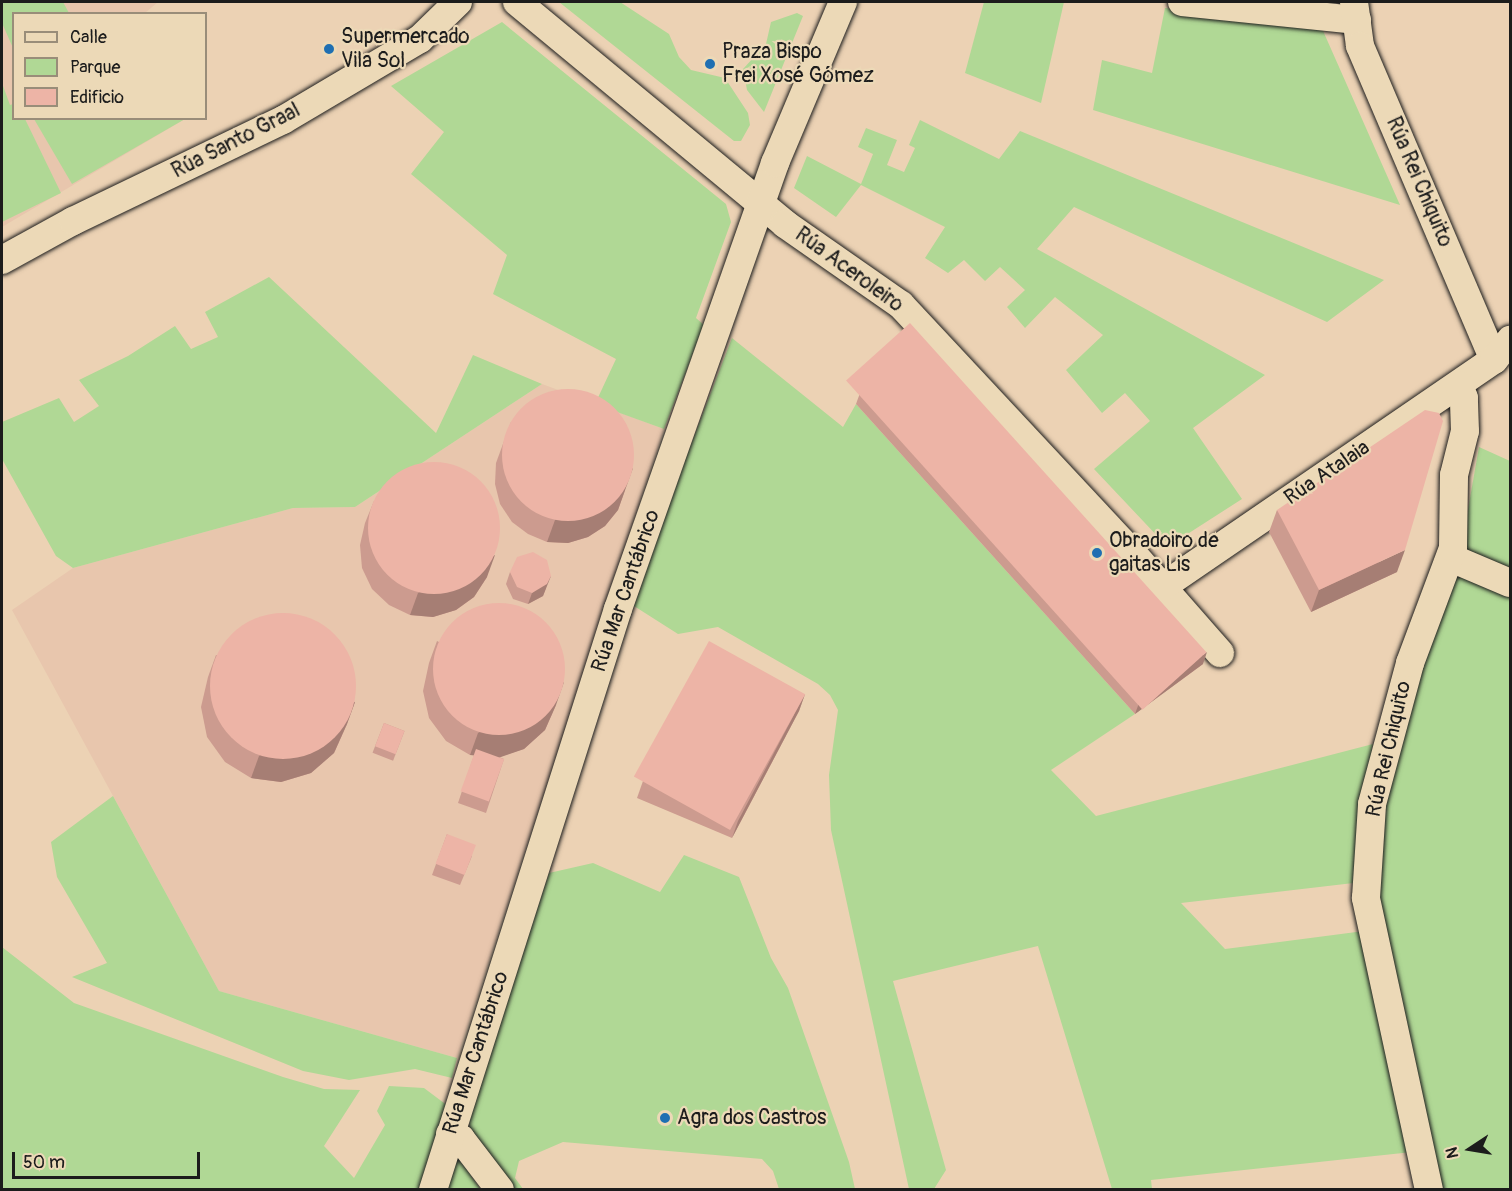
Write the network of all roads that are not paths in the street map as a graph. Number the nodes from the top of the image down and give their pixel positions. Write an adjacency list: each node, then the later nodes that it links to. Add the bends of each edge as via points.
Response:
1 (458, 2): 7 (street, Rúa Santo Graal, via 420,39 283,120 73,221)
2 (517, 2): 6 (street, Rúa Aceroleiro)
3 (843, 2): 6 (street, Rúa Mar Cantábrico, via 775,163)
4 (1182, 2): 5 (street)
5 (1355, 11): 8 (street, Rúa Rei Chiquito, via 1360,46)
6 (762, 204): 12 (street, Rúa Aceroleiro, via 901,305); 14 (street, Rúa Mar Cantábrico, via 618,609)
7 (2, 260)
8 (1506, 347): 9 (street, Rúa Atalaia)
9 (1459, 385): 10 (street, Rúa Rei Chiquito, via 1464,398 1465,431 1454,475); 12 (street, Rúa Atalaia)
10 (1451, 558): 11 (street); 17 (street, Rúa Rei Chiquito, via 1410,663 1372,804 1366,898)
11 (1510, 582)
12 (1162, 587): 13 (street, Rúa Aceroleiro)
13 (1220, 653)
14 (450, 1134): 15 (street, Rúa Mar Cantábrico); 16 (street, via 461,1139)
15 (433, 1190)
16 (500, 1190)
17 (1429, 1190)

